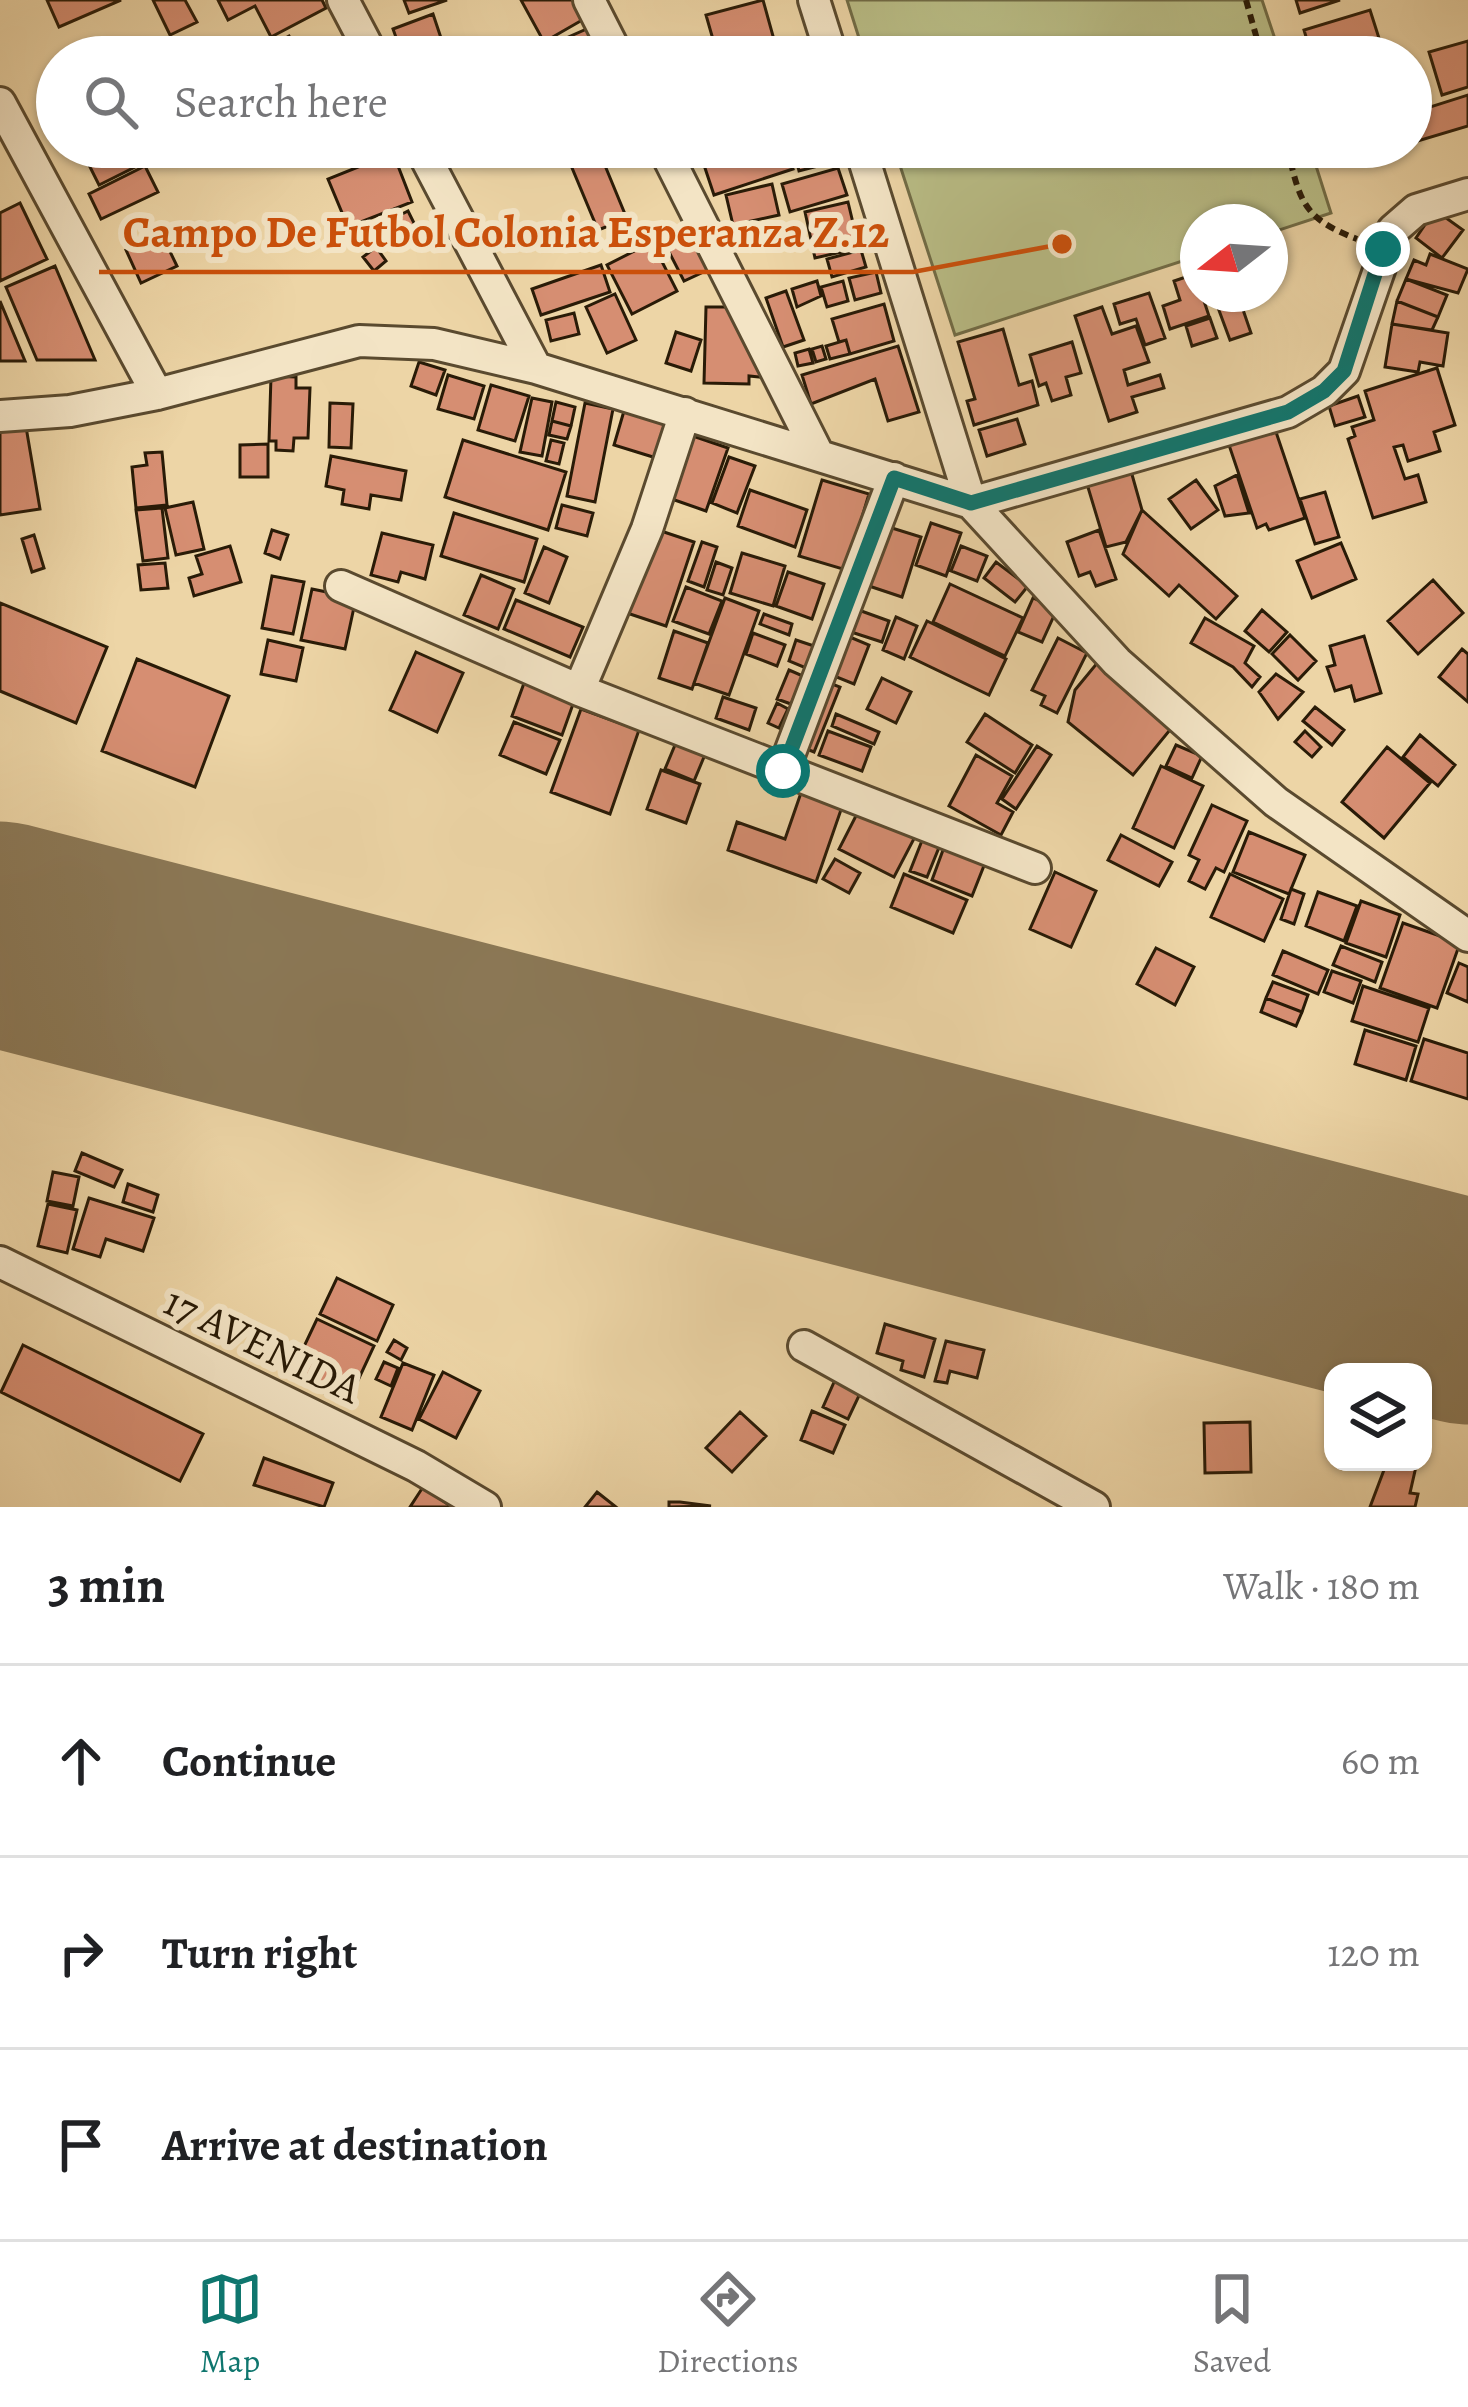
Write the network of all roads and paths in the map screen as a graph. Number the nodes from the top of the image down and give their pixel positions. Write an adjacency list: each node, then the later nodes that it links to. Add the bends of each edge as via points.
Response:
1 (343, 0): 5 (street)
2 (589, 0): 6 (street)
3 (814, 0): 7 (street)
4 (1246, 0): 8 (path)
5 (362, 36)
6 (607, 36)
7 (825, 36)
8 (1256, 36)
9 (0, 103): 17 (street)
10 (431, 168): 16 (street)
11 (674, 168): 20 (street)
12 (867, 168): 22 (street)
13 (1292, 168): 15 (path, via 1300,200 1320,224)
14 (1468, 194): 15 (street, via 1416,210)
15 (1383, 249): 22 (street, via 1344,371 1324,391 1288,412)
16 (536, 368): 17 (street, via 434,344 359,341); 18 (street)
17 (157, 394): 19 (street)
18 (685, 413): 20 (street); 24 (street)
19 (0, 416)
20 (817, 452): 21 (street)
21 (894, 478): 22 (street); 25 (street)
22 (971, 503): 27 (street, via 1118,662 1276,802)
23 (341, 586): 24 (street)
24 (579, 690): 25 (street)
25 (783, 771): 26 (street)
26 (1035, 868)
27 (1468, 936)
28 (0, 1262): 30 (street, 17 AVENIDA)
29 (803, 1346): 31 (street)
30 (485, 1507)
31 (1094, 1507)

